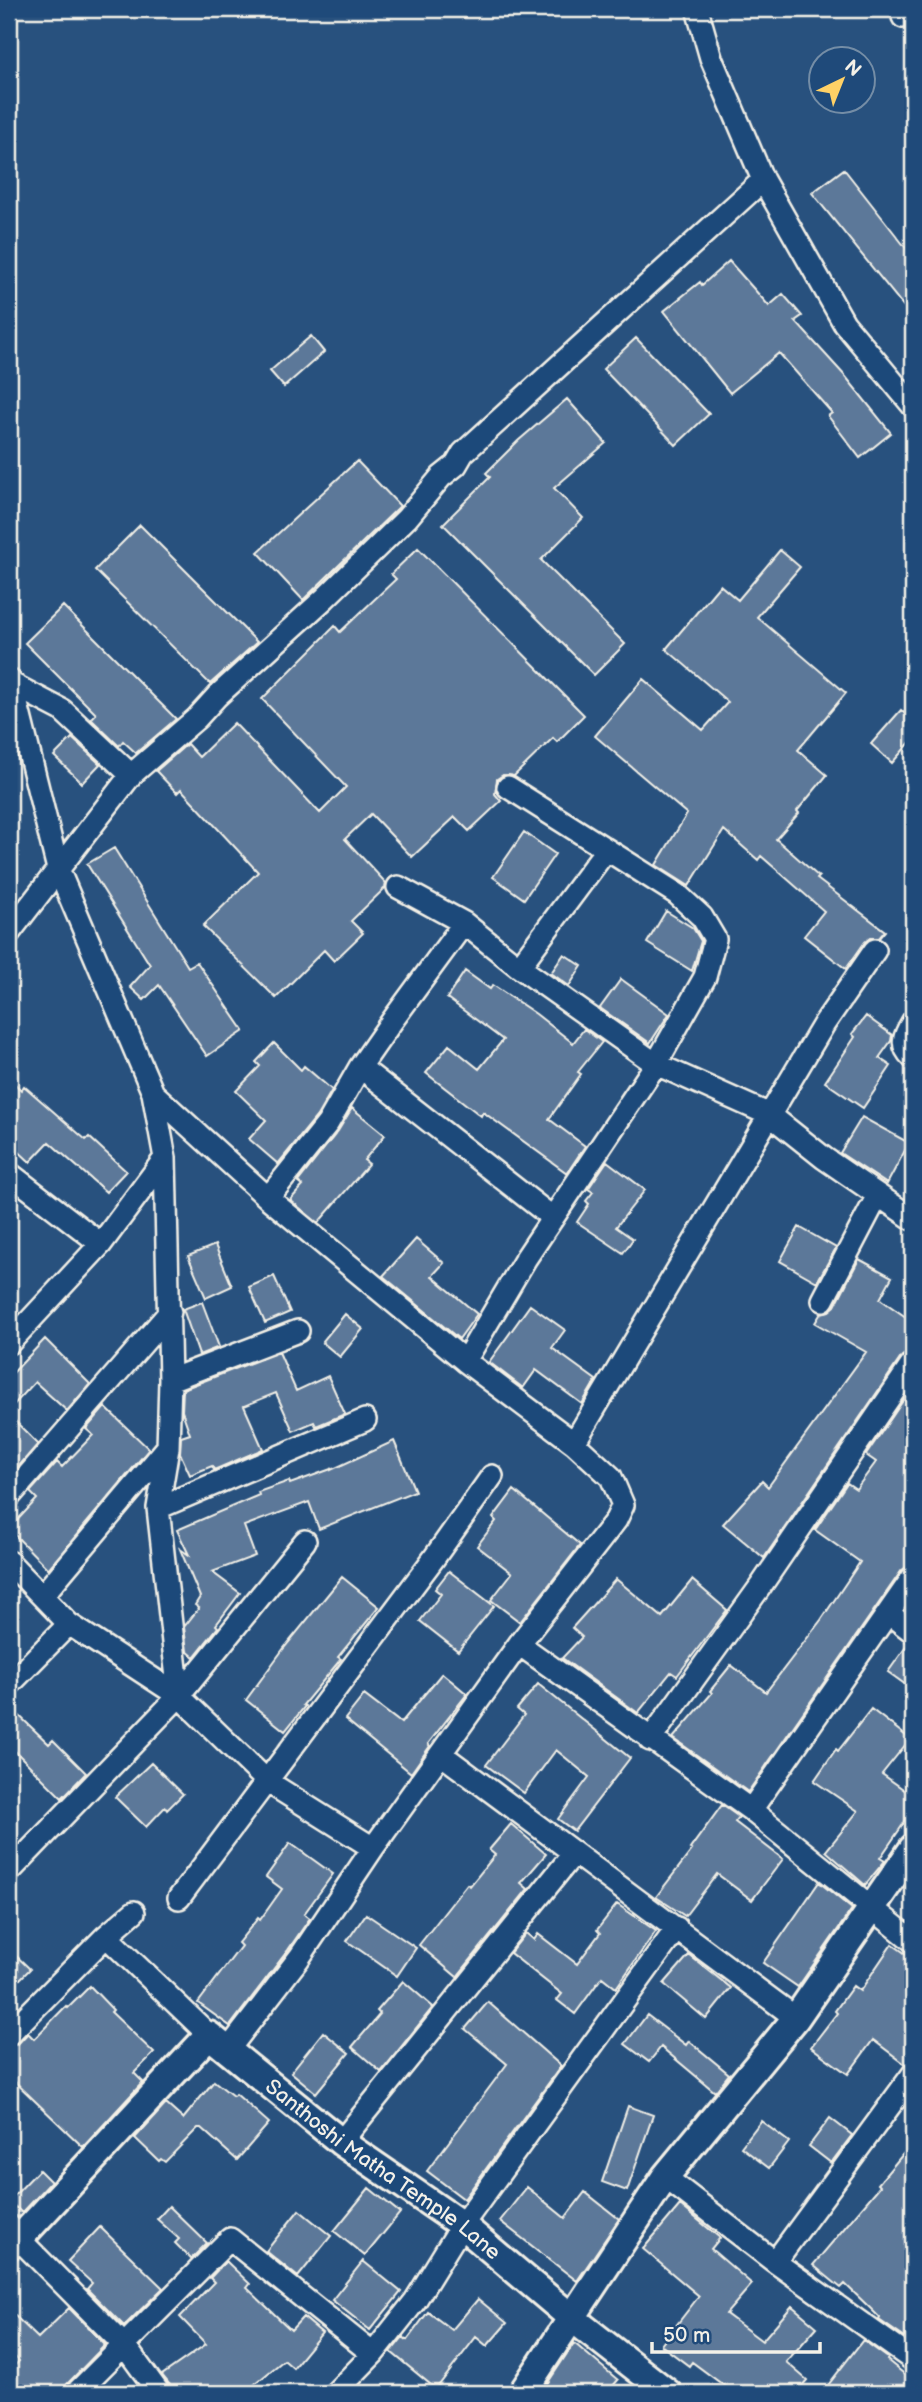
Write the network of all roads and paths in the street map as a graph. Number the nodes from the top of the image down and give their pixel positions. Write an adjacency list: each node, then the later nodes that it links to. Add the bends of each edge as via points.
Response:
1 (697, 9): 2 (street, via 711,58)
2 (762, 180): 3 (street, via 844,323); 5 (street, via 463,453 407,518 325,598)
3 (913, 406)
4 (10, 681): 5 (street, via 62,710); 8 (street)
5 (131, 775): 8 (street)
6 (509, 787): 7 (street)
7 (606, 850): 13 (street); 16 (street, via 677,894 702,917 715,939 705,977)
8 (58, 869): 11 (street); 18 (street)
9 (398, 887): 10 (street)
10 (464, 923): 13 (street); 17 (street)
11 (9, 933)
12 (876, 950): 19 (street, via 824,1024)
13 (519, 967): 16 (street)
14 (913, 1021): 15 (street, via 903,1043)
15 (913, 1058)
16 (656, 1063): 19 (street); 24 (street)
17 (360, 1068): 23 (street, via 328,1123); 24 (street)
18 (153, 1093): 20 (street); 23 (street)
19 (770, 1115): 22 (street); 35 (street)
20 (165, 1158): 26 (street); 28 (street)
21 (9, 1173): 26 (street)
22 (878, 1195): 25 (street); 27 (street)
23 (268, 1198): 31 (street)
24 (553, 1218): 31 (street)
25 (913, 1219)
26 (101, 1244): 30 (street)
27 (823, 1300)
28 (170, 1312): 33 (street); 38 (street)
29 (298, 1331): 33 (street)
30 (9, 1343)
31 (465, 1361): 35 (street)
32 (913, 1363): 50 (street)
33 (170, 1380): 36 (street)
34 (365, 1420): 39 (street)
35 (574, 1443): 47 (street, via 611,1477 623,1504 616,1520)
36 (167, 1448): 39 (street); 43 (street)
37 (492, 1476): 52 (street)
38 (9, 1497)
39 (158, 1508): 49 (street)
40 (304, 1541): 49 (street)
41 (9, 1563): 43 (street)
42 (913, 1577): 44 (street)
43 (42, 1596): 45 (street)
44 (888, 1613): 46 (street); 53 (street)
45 (69, 1624): 48 (street); 49 (street)
46 (913, 1632)
47 (519, 1644): 50 (street); 51 (street)
48 (9, 1685)
49 (179, 1696): 52 (street); 57 (street)
50 (650, 1740): 53 (street)
51 (441, 1754): 54 (street); 56 (street)
52 (268, 1782): 54 (street); 58 (street)
53 (751, 1810): 59 (street)
54 (373, 1848): 66 (street, via 299,1958)
55 (913, 1848): 59 (street)
56 (575, 1853): 61 (street); 68 (street)
57 (9, 1872)
58 (179, 1898)
59 (872, 1907): 63 (street); 64 (street)
60 (134, 1912): 62 (street)
61 (677, 1928): 64 (street); 70 (street)
62 (106, 1936): 65 (street); 66 (street, Santhoshi Matha Temple Lane)
63 (913, 1941)
64 (796, 2018): 69 (street)
65 (9, 2034)
66 (218, 2043): 68 (street, Santhoshi Matha Temple Lane); 71 (street)
67 (913, 2074): 72 (street)
68 (341, 2142): 70 (street, Santhoshi Matha Temple Lane)
69 (665, 2177): 72 (street); 73 (street)
70 (462, 2225): 73 (street, Santhoshi Matha Temple Lane); 75 (street, via 415,2301)
71 (12, 2239): 74 (street)
72 (775, 2262): 76 (street)
73 (573, 2319): 80 (street); 81 (street, Santhoshi Matha Temple Lane)
74 (124, 2345): 75 (street, via 230,2239); 77 (street); 78 (street)
75 (373, 2354): 79 (street)
76 (913, 2360)
77 (76, 2393)
78 (159, 2393)
79 (335, 2393)
80 (522, 2393)
81 (668, 2393)

